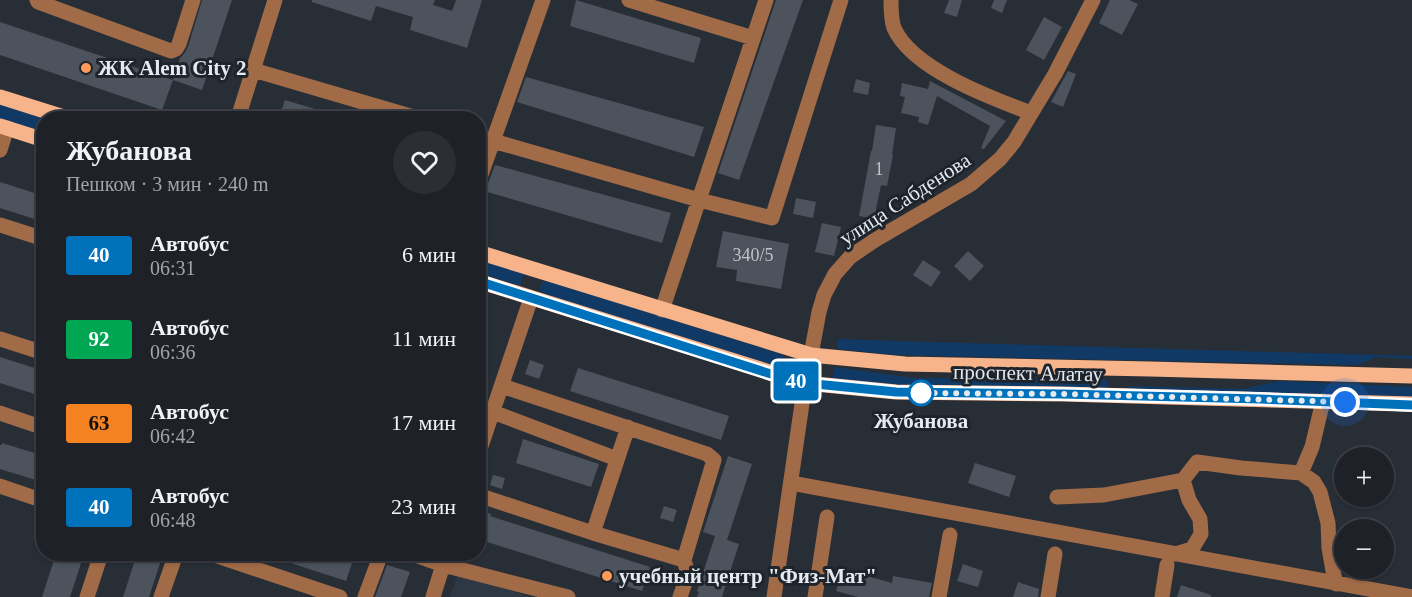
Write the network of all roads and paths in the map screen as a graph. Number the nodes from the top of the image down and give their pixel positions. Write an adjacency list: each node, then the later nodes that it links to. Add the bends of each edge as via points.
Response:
1 (37, 0): 2 (street, via 171,51 176,49)
2 (193, 0)
3 (275, 0): 11 (street)
4 (543, 0): 19 (street)
5 (629, 0): 10 (street)
6 (766, 0): 10 (street)
7 (841, 0): 21 (street, via 772,218)
8 (1093, 0): 16 (street, улица Сабденова)
9 (887, 1): 16 (street, via 899,36 928,64 990,97)
10 (753, 38): 21 (street)
11 (253, 70): 14 (street); 15 (street)
12 (0, 97): 13 (main road)
13 (45, 111)
14 (240, 111)
15 (393, 111)
16 (1031, 113): 31 (street, улица Сабденова, via 1000,159 971,184 850,257 835,274 824,296)
17 (4, 127): 18 (main road); 20 (street)
18 (36, 137)
19 (486, 139): 21 (street)
20 (0, 150)
21 (699, 200): 28 (street)
22 (0, 225): 23 (street)
23 (36, 236)
24 (486, 255): 25 (main road, проспект Алатау)
25 (540, 272): 27 (main road); 28 (main road, проспект Алатау)
26 (486, 284): 27 (main road, проспект Алатау)
27 (531, 298): 34 (main road, проспект Алатау); 35 (street)
28 (662, 310): 31 (main road, проспект Алатау)
29 (0, 339): 30 (street)
30 (36, 350)
31 (811, 355): 32 (main road, проспект Алатау, via 905,364); 34 (main road, улица Сабденова)
32 (1113, 368): 33 (main road, проспект Алатау); 36 (main road)
33 (1412, 376)
34 (805, 383): 36 (main road, проспект Алатау, via 896,392); 47 (street, улица Сабденова)
35 (502, 386): 39 (street); 42 (street)
36 (1113, 396): 37 (main road, проспект Алатау)
37 (1323, 401): 38 (main road, проспект Алатау); 45 (street)
38 (1412, 405)
39 (493, 412): 43 (street); 44 (street)
40 (0, 413): 41 (street)
41 (36, 426)
42 (628, 427): 44 (street); 56 (street, via 707,454 714,460)
43 (486, 432)
44 (617, 459): 53 (street)
45 (1301, 473): 46 (street, via 1197,462); 64 (street, via 1320,492)
46 (1183, 480): 49 (street, via 1104,495); 57 (street, via 1200,519 1201,534 1192,549)
47 (790, 483): 57 (street); 72 (street, улица Сабденова)
48 (0, 486): 50 (street)
49 (1057, 497)
50 (36, 498)
51 (486, 498): 53 (street)
52 (827, 517): 73 (street)
53 (593, 533): 56 (street)
54 (950, 535): 74 (street)
55 (1055, 554): 75 (street)
56 (684, 560): 71 (street, via 688,574)
57 (1171, 560): 64 (street); 76 (street)
58 (99, 561): 65 (street)
59 (174, 561): 66 (street)
60 (232, 561): 67 (street)
61 (378, 561): 68 (street)
62 (444, 561): 69 (street)
63 (451, 561): 70 (street)
64 (1336, 584): 77 (street)
65 (87, 597)
66 (161, 597)
67 (340, 597)
68 (365, 597)
69 (433, 597)
70 (568, 597)
71 (680, 597)
72 (774, 597)
73 (815, 597)
74 (939, 597)
75 (1048, 597)
76 (1162, 597)
77 (1412, 597)

